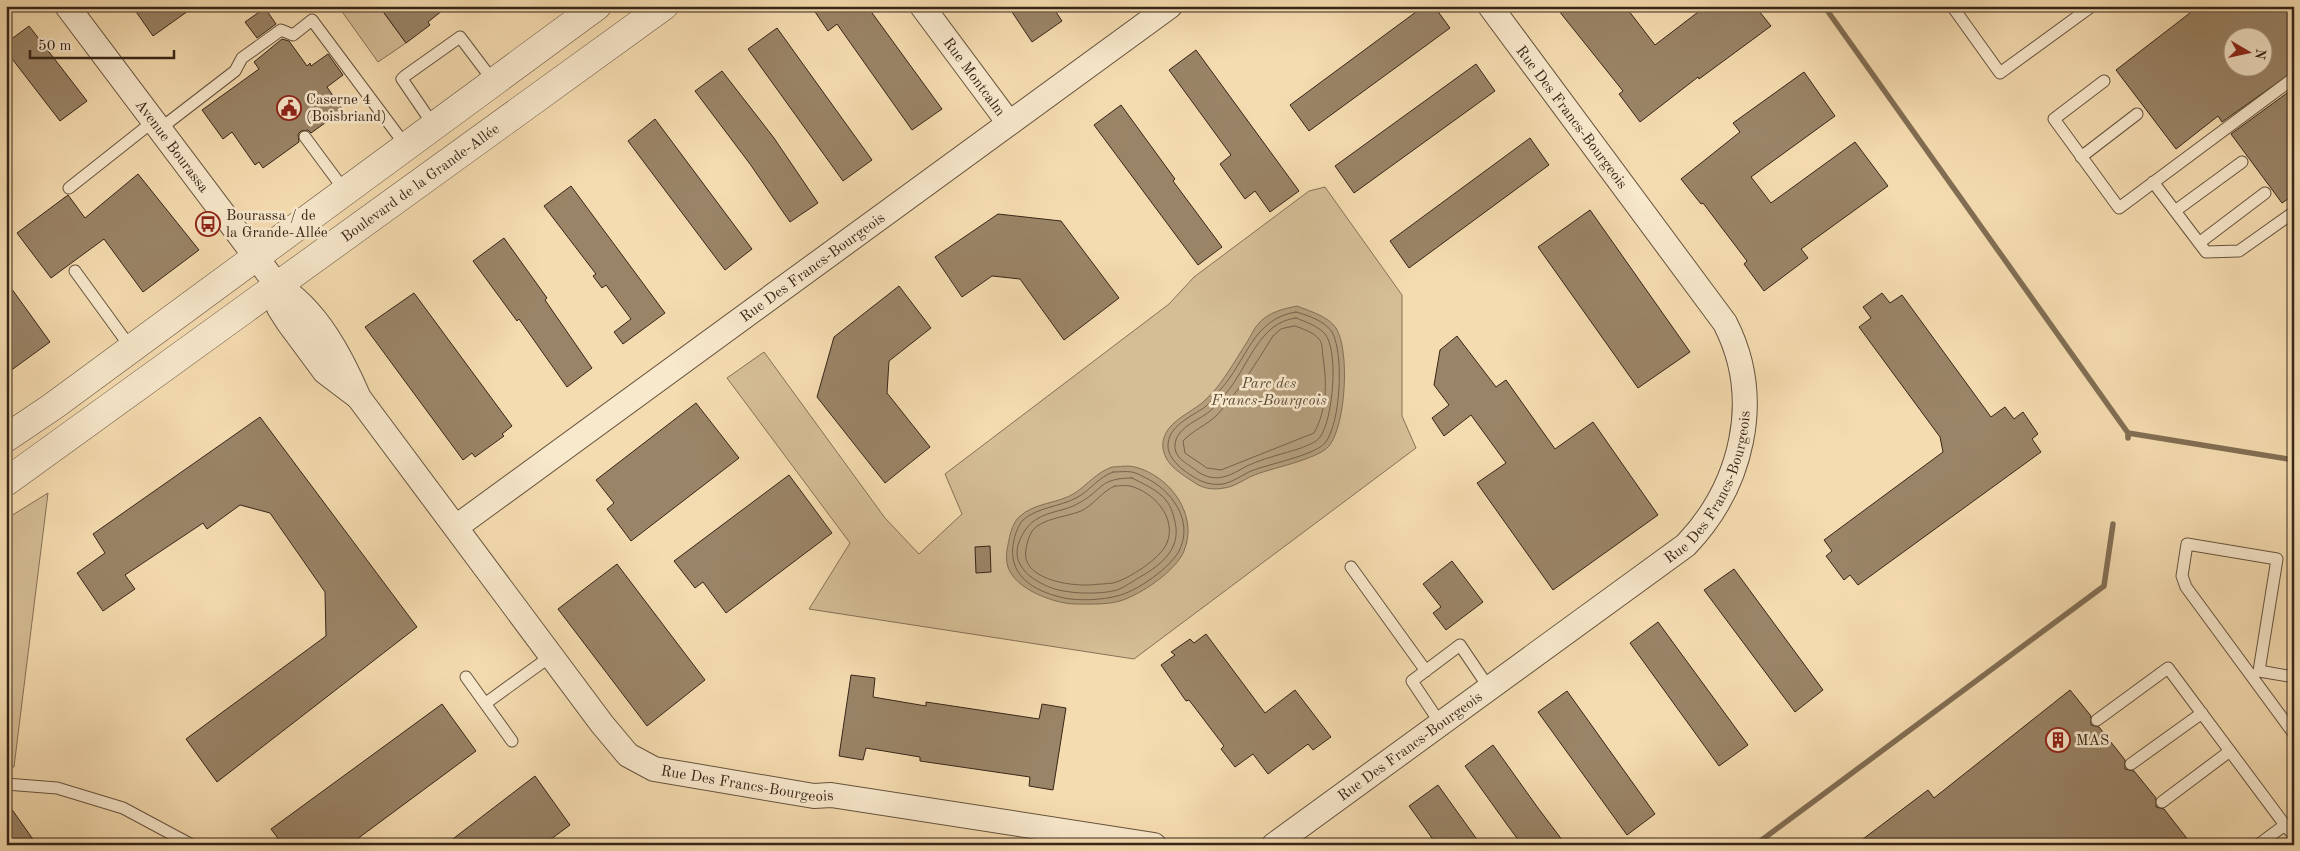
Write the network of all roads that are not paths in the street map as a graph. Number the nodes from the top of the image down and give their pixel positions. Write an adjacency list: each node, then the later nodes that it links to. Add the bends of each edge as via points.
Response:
1 (68, 6): 14 (street, Avenue Bourassa)
2 (597, 6): 11 (street)
3 (664, 6): 29 (street, Boulevard de la Grande-Allée)
4 (922, 6): 13 (street, Rue Montcalm)
5 (1170, 6): 13 (street, Rue Des Francs-Bourgeois)
6 (1490, 6): 40 (street, Rue Des Francs-Bourgeois, via 1725,323 1740,362 1745,407 1740,448 1731,479 1716,508 1695,536)
7 (1952, 6): 8 (lane, via 2000,73)
8 (2092, 6)
9 (2294, 78): 20 (lane)
10 (2104, 81): 18 (lane, via 2054,119)
11 (494, 82): 15 (street); 15 (lane, via 460,37 402,79)
12 (2138, 114): 18 (lane)
13 (1009, 123): 33 (street, Rue Des Francs-Bourgeois)
14 (158, 124): 17 (lane, via 235,71 242,58 281,30 293,35 312,20); 21 (lane); 27 (street, Avenue Bourassa)
15 (434, 126): 17 (street)
16 (305, 137): 22 (lane)
17 (406, 146): 22 (street)
18 (2081, 157): 20 (lane, via 2119,208)
19 (2242, 162): 24 (lane)
20 (2153, 182): 24 (lane)
21 (69, 188)
22 (345, 192): 27 (street)
23 (2265, 193): 26 (lane)
24 (2175, 212): 26 (lane)
25 (2294, 212): 26 (lane, via 2239,252 2206,252)
26 (2199, 243)
27 (256, 256): 29 (street, Avenue Bourassa); 30 (street)
28 (75, 271): 30 (lane)
29 (277, 284): 32 (street, Boulevard de la Grande-Allée); 33 (street, Rue Des Francs-Bourgeois, via 296,296 342,359 359,398)
30 (131, 348): 31 (street)
31 (6, 438)
32 (6, 482)
33 (456, 527): 35 (street, Rue Des Francs-Bourgeois)
34 (1351, 566): 36 (lane)
35 (551, 656): 41 (lane); 54 (street, Rue Des Francs-Bourgeois, via 612,738 633,758 654,769 814,796 831,795)
36 (1426, 671): 40 (lane, via 1460,645); 44 (lane, via 1412,680)
37 (2255, 674): 37 (lane, via 2186,587 2182,576 2187,544 2276,559); 39 (lane); 45 (lane)
38 (466, 677): 41 (lane)
39 (2294, 677)
40 (1489, 688): 44 (street, Rue Des Francs-Bourgeois)
41 (486, 703): 46 (lane)
42 (2202, 713): 43 (lane, via 2168,668); 47 (lane); 48 (lane)
43 (2097, 720)
44 (1440, 723): 55 (street, Rue Des Francs-Bourgeois)
45 (2294, 734)
46 (512, 741)
47 (2230, 751): 50 (lane); 51 (lane)
48 (2132, 764)
49 (6, 784): 53 (lane, via 57,788 123,808)
50 (2162, 802)
51 (2285, 825): 52 (lane); 56 (lane)
52 (2294, 836)
53 (192, 845)
54 (1154, 845)
55 (1274, 845)
56 (2258, 845)

